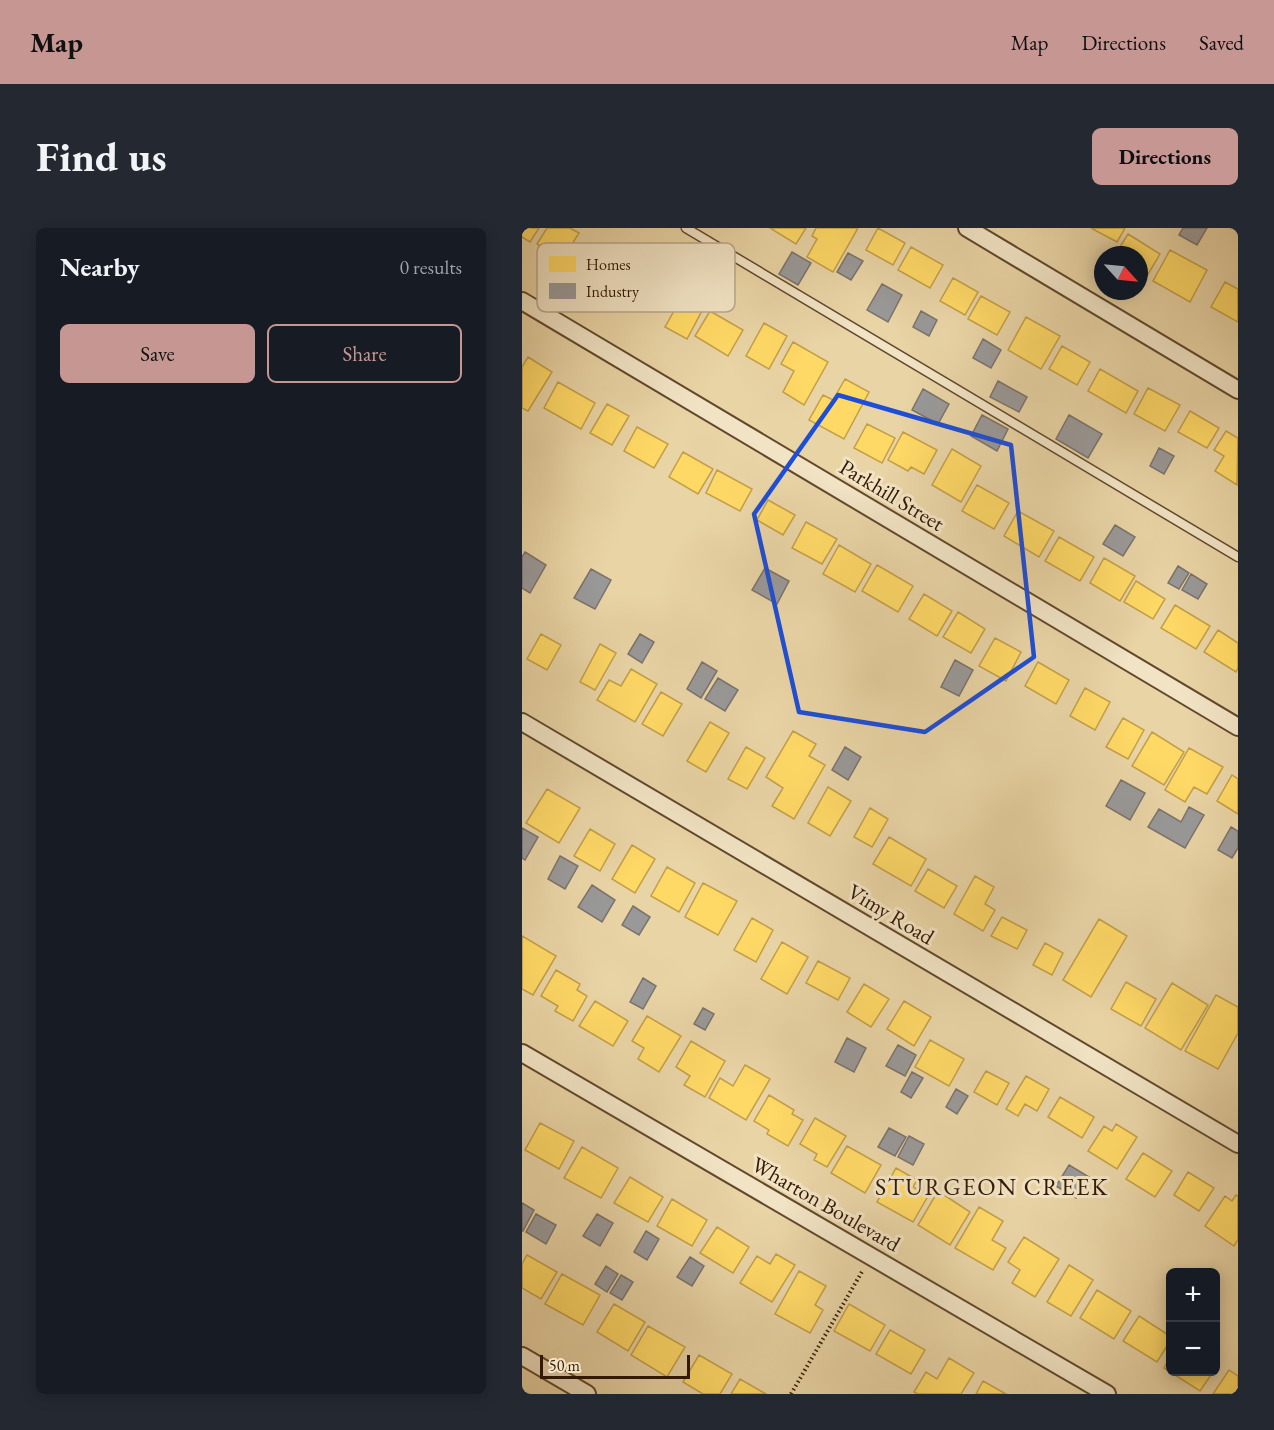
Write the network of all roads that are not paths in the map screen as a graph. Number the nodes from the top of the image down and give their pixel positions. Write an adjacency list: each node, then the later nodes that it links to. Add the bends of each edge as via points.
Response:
1 (686, 228): 3 (lane)
2 (967, 228): 8 (street)
3 (711, 243)
4 (735, 257): 9 (lane)
5 (522, 301): 6 (street, Parkhill Street)
6 (537, 310)
7 (540, 312): 11 (street, Parkhill Street)
8 (1238, 390)
9 (1238, 557)
10 (522, 722): 13 (street, Vimy Road)
11 (1238, 727)
12 (522, 1053): 16 (street, Wharton Boulevard)
13 (1238, 1144)
14 (522, 1356): 15 (street)
15 (587, 1394)
16 (1107, 1394)

